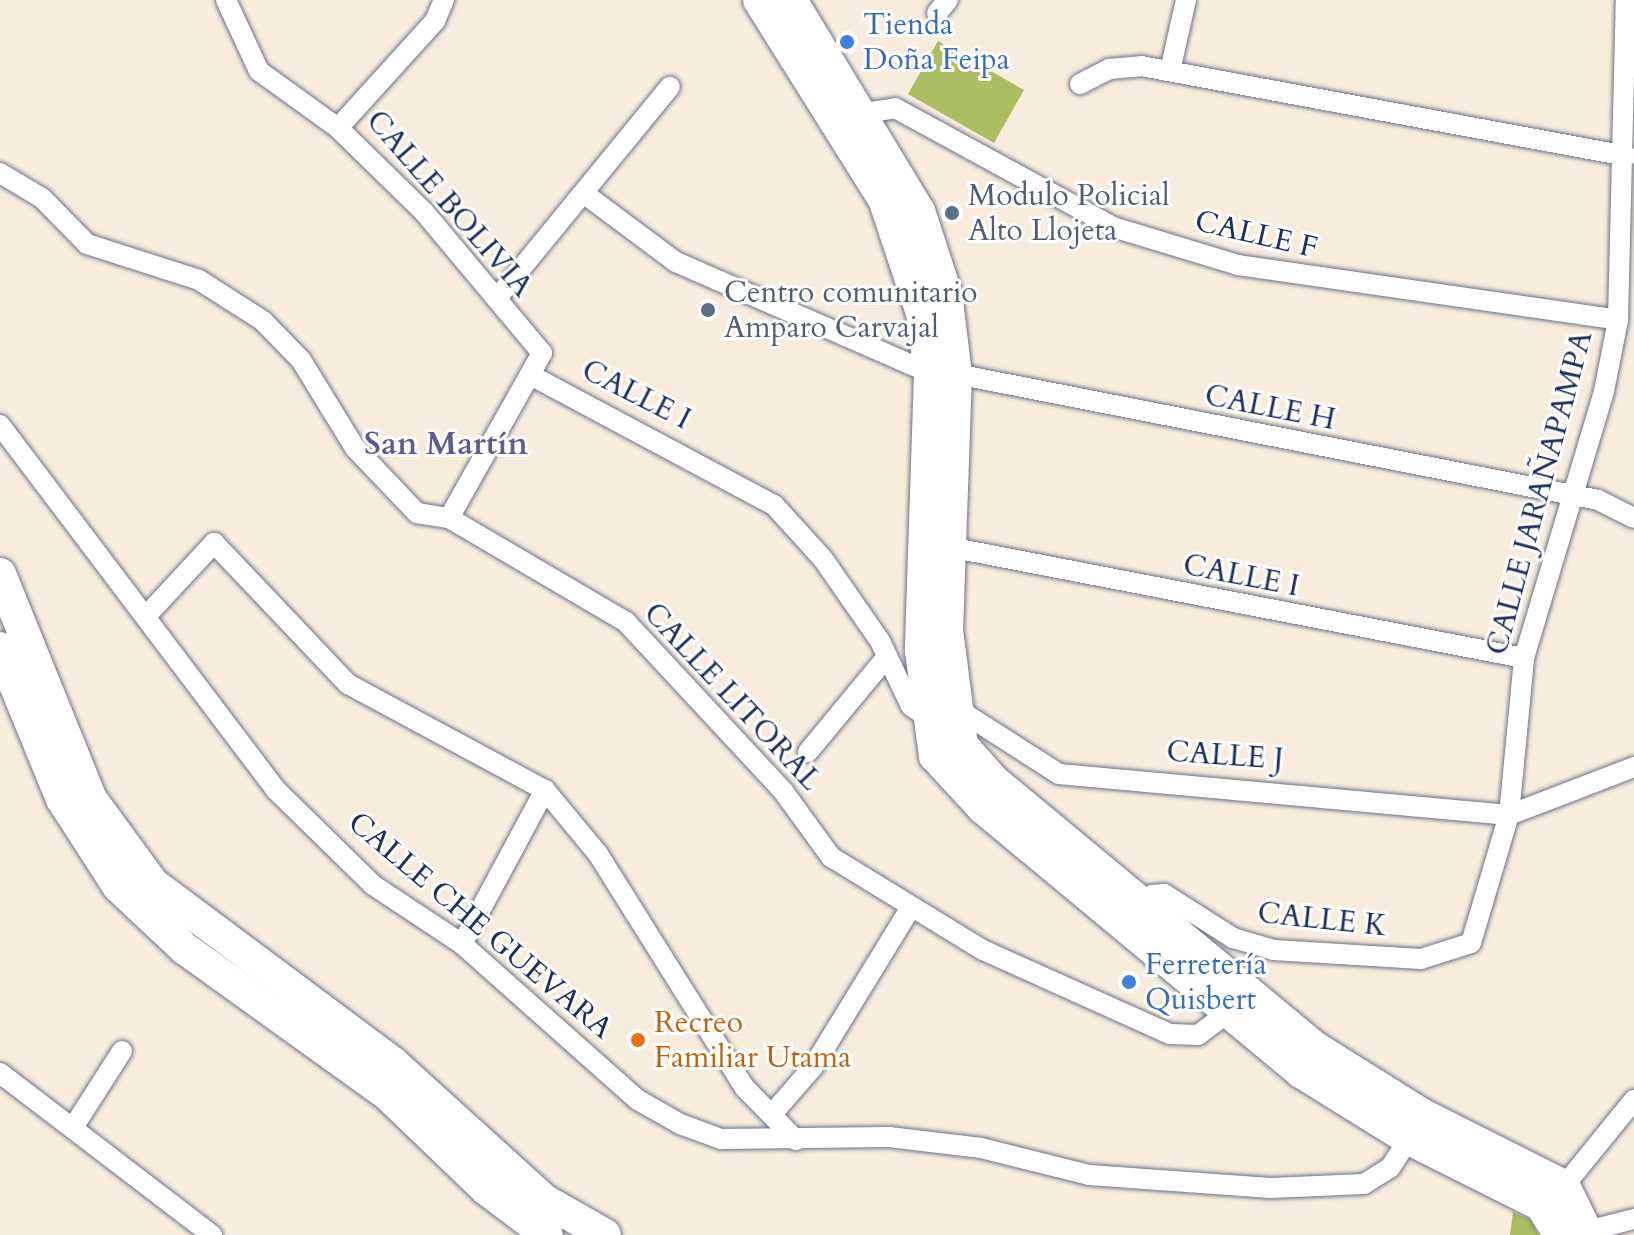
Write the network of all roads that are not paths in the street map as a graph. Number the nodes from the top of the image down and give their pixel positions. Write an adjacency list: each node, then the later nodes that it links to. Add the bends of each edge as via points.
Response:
1 (226, 0): 11 (street, via 259,71)
2 (444, 0): 11 (street, CALLE BOLIVIA, via 435,21)
3 (759, 0): 10 (main road)
4 (791, 0): 10 (main road)
5 (1186, 0): 7 (street)
6 (1626, 0): 12 (street, CALLE JARAÑAPAMPA)
7 (1170, 71): 8 (street, via 1109,69); 12 (street)
8 (1080, 84)
9 (670, 87): 14 (street)
10 (854, 120): 16 (street, CALLE F, via 895,108 1113,227 1238,265); 17 (main road, via 906,252)
11 (338, 128): 15 (street, CALLE BOLIVIA, via 424,212)
12 (1627, 156): 16 (street, CALLE JARAÑAPAMPA)
13 (0, 173): 21 (street, CALLE LITORAL, via 42,198 87,244 199,280 263,321 301,360 355,448 417,513)
14 (586, 195): 15 (street); 17 (street, CALLE H, via 676,262)
15 (497, 298): 18 (street, CALLE BOLIVIA, via 542,353)
16 (1618, 320): 20 (street, CALLE JARAÑAPAMPA)
17 (943, 374): 20 (street, CALLE H); 23 (main road); 29 (main road, via 919,581)
18 (534, 377): 21 (street); 28 (street, CALLE I, via 774,505 823,559)
19 (0, 425): 25 (street, CALLE CHE GUEVARA)
20 (1574, 497): 22 (street, CALLE H); 27 (street, CALLE JARAÑAPAMPA)
21 (449, 518): 35 (street, CALLE LITORAL, via 626,622 783,791 831,857)
22 (1634, 518)
23 (949, 547): 27 (street, CALLE I); 29 (main road)
24 (0, 574): 31 (main road)
25 (149, 613): 33 (street, via 214,543 348,684); 37 (street, CALLE CHE GUEVARA, via 212,714 275,789 373,885)
26 (0, 648): 31 (main road)
27 (1524, 658): 34 (street, CALLE JARAÑAPAMPA)
28 (885, 659): 29 (street, CALLE I, via 911,706); 30 (street)
29 (939, 714): 34 (street, CALLE J, via 967,715 1059,774); 36 (main road, via 973,761)
30 (808, 752)
31 (56, 755): 40 (main road, via 93,851 148,917)
32 (1634, 767): 34 (street)
33 (545, 790): 37 (street); 44 (street, via 598,854 745,1088)
34 (1509, 815): 38 (street, CALLE JARAÑAPAMPA, via 1471,943)
35 (911, 907): 39 (street, CALLE LITORAL, via 983,950 1170,1034 1198,1035); 44 (street, via 813,1067)
36 (1140, 923): 38 (street, CALLE K, via 1152,895 1164,894 1245,944); 39 (main road)
37 (462, 944): 47 (street, CALLE CHE GUEVARA, via 638,1100 721,1139)
38 (1421, 959)
39 (1235, 1003): 46 (main road, via 1301,1072)
40 (335, 1038): 52 (main road); 53 (main road, via 427,1091 532,1191)
41 (122, 1051): 45 (street)
42 (0, 1073): 45 (street)
43 (1634, 1100): 48 (street)
44 (773, 1113): 47 (street)
45 (74, 1126): 51 (street)
46 (1416, 1127): 47 (street, CALLE CHE GUEVARA, via 1390,1168 1364,1184 1271,1188 1089,1175 981,1148 889,1137); 48 (main road); 50 (main road, via 1541,1205)
47 (796, 1140)
48 (1564, 1186): 50 (main road)
49 (1634, 1219): 50 (street)
50 (1576, 1234)
51 (212, 1235)
52 (547, 1235)
53 (603, 1235)

